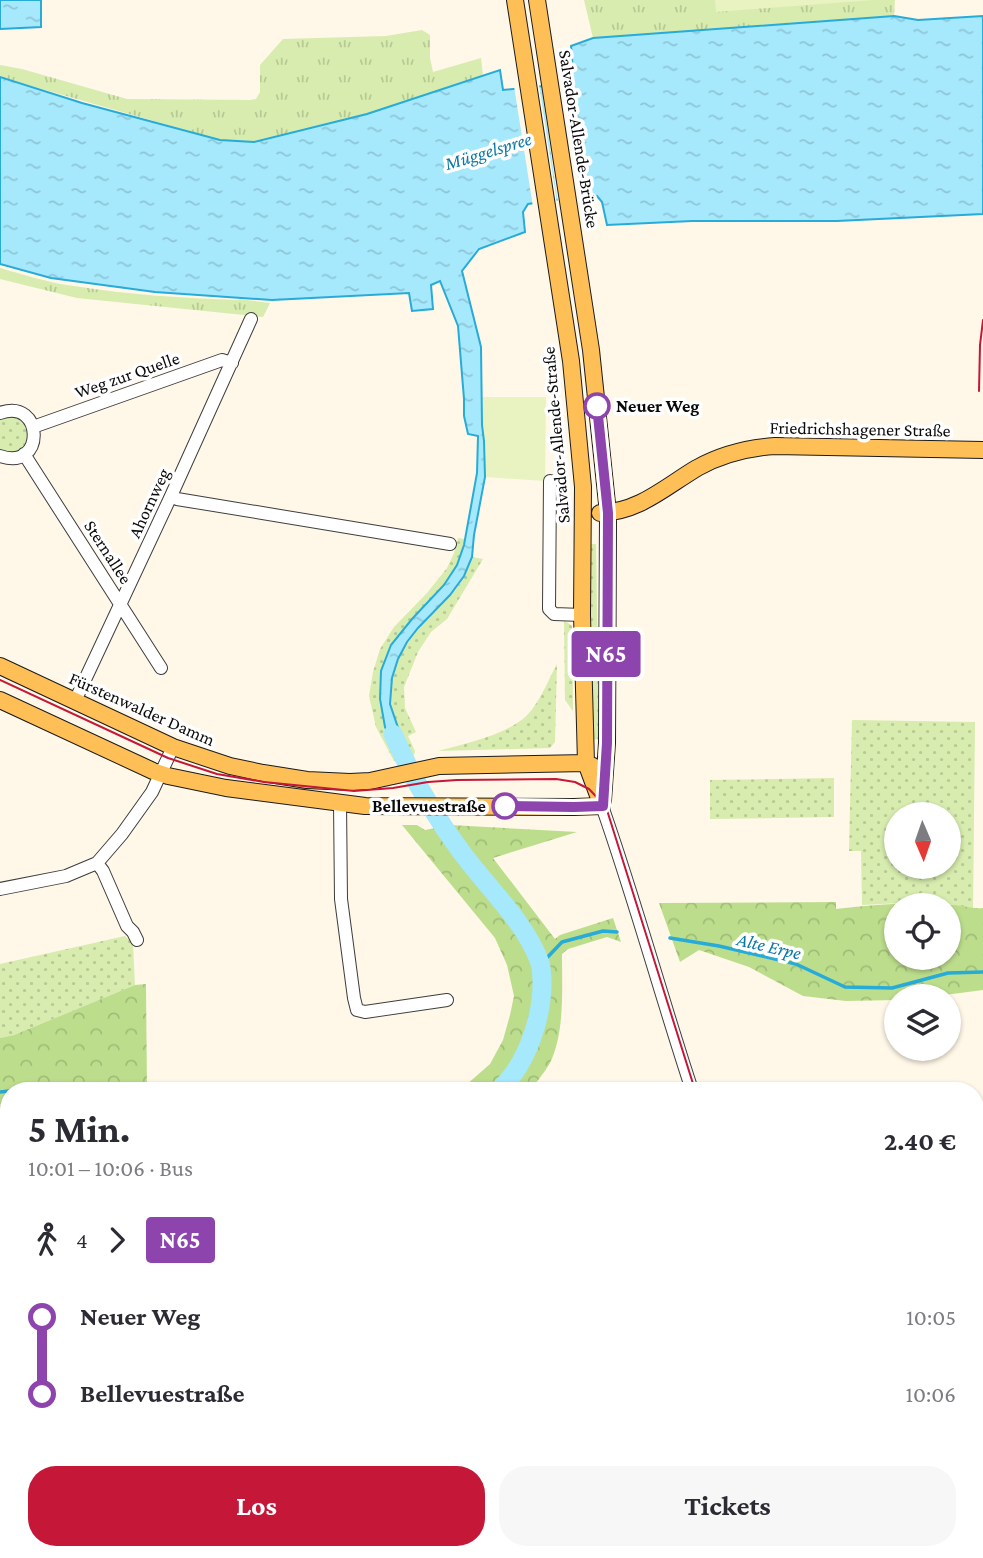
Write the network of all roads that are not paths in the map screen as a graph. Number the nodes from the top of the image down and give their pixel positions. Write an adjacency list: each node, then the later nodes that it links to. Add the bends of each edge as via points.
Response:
1 (515, 0): 12 (main road, Salvador-Allende-Straße, via 571,361)
2 (537, 0): 13 (main road, Salvador-Allende-Brücke, via 591,350)
3 (251, 319): 4 (street, Ahornweg)
4 (232, 363): 6 (street, Weg zur Quelle, via 222,360); 11 (street, Ahornweg)
5 (0, 413): 6 (street, via 19,412)
6 (33, 427): 8 (street, via 32,445)
7 (983, 450): 13 (main road, Friedrichshagener Straße, via 753,448 714,460 642,503)
8 (24, 454): 9 (street); 15 (street, Sternallee)
9 (1, 459)
10 (550, 481): 16 (street, Salvador-Allende-Straße, via 549,609 554,614)
11 (171, 496): 14 (street); 15 (street, Ahornweg)
12 (584, 513): 13 (main road, Friedrichshagener Straße); 16 (main road, Salvador-Allende-Straße)
13 (608, 513): 23 (main road)
14 (450, 544)
15 (121, 605): 18 (street, Sternallee); 20 (street, Ahornweg)
16 (582, 615): 22 (main road, Salvador-Allende-Straße)
17 (0, 666): 20 (main road, Fürstenwalder Damm)
18 (161, 668)
19 (0, 700): 24 (main road)
20 (75, 701): 21 (main road, Fürstenwalder Damm)
21 (173, 747): 22 (main road, Fürstenwalder Damm, via 230,766 307,780 350,782 462,764); 24 (street)
22 (586, 762): 23 (main road, Fürstenwalder Damm); 26 (main road, Salvador-Allende-Straße)
23 (605, 771): 26 (main road)
24 (161, 773): 25 (main road, via 226,788); 27 (street, via 131,822)
25 (340, 803): 26 (main road); 30 (street, via 341,899 357,1010)
26 (603, 806): 31 (street)
27 (97, 863): 28 (street, via 66,876); 29 (street)
28 (0, 889)
29 (137, 940)
30 (447, 1000)
31 (689, 1082)

